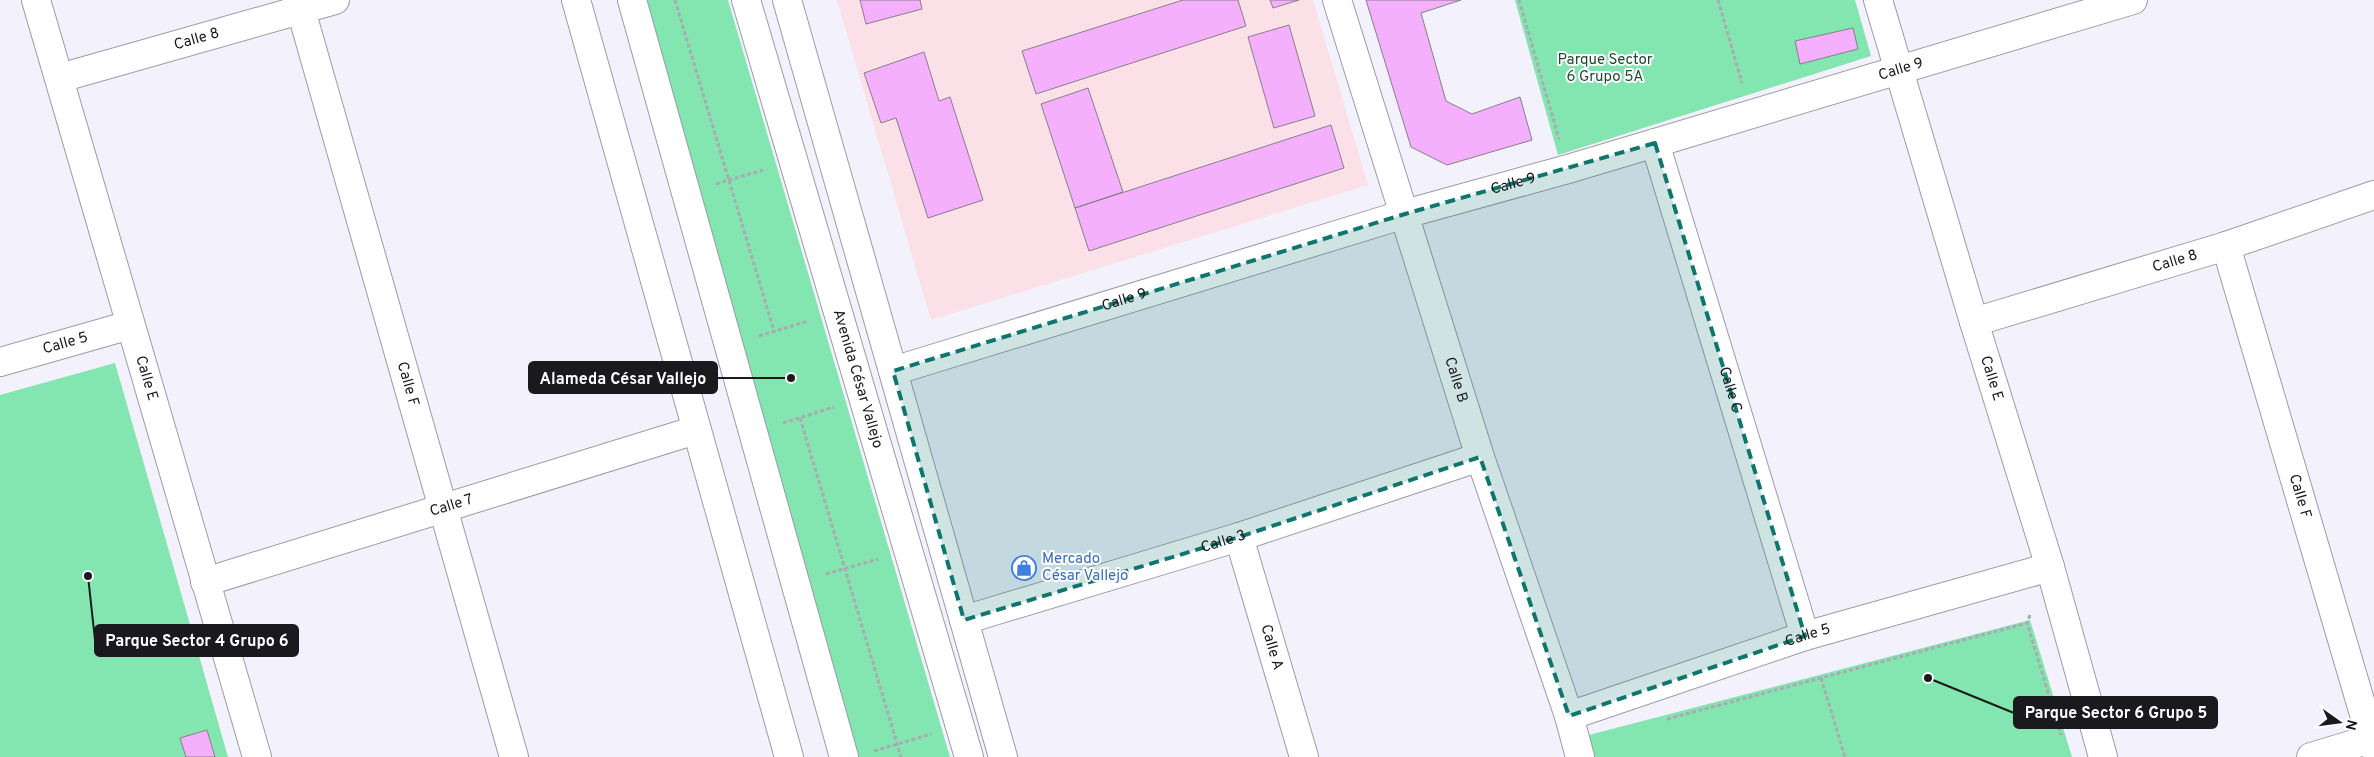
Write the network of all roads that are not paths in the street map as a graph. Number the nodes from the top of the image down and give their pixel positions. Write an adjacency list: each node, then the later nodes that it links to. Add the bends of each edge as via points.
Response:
1 (36, 0): 12 (street, Calle E)
2 (335, 0): 10 (street, Calle 8)
3 (576, 0): 21 (street)
4 (632, 0): 34 (street)
5 (746, 0): 35 (street, Avenida César Vallejo)
6 (786, 0): 20 (street)
7 (1337, 0): 15 (street, Calle B)
8 (1878, 0): 11 (street, Calle E)
9 (2133, 0): 11 (street, Calle 9)
10 (301, 10): 12 (street, Calle 8); 23 (street, Calle F)
11 (1899, 70): 13 (street, Calle 9); 17 (street, Calle E)
12 (60, 78): 18 (street, Calle E)
13 (1655, 143): 15 (street, Calle 9); 28 (street, Calle C)
14 (2374, 196): 16 (street, Calle 8)
15 (1405, 214): 20 (street, Calle 9); 22 (street, Calle B)
16 (2226, 246): 17 (street, Calle 8); 30 (street, Calle F)
17 (1974, 322): 25 (street, Calle E)
18 (130, 325): 19 (street, Calle 5); 26 (street, Calle E)
19 (0, 362)
20 (893, 371): 27 (street)
21 (696, 430): 23 (street, Calle 7); 33 (street)
22 (1480, 457): 24 (street, Calle 3); 29 (street, Calle B)
23 (442, 509): 26 (street, Calle 7); 32 (street, Calle F)
24 (1239, 536): 27 (street, Calle 3); 37 (street, Calle A)
25 (2050, 567): 28 (street, Calle 5); 39 (street, Calle E)
26 (205, 582): 31 (street, Calle E)
27 (964, 620): 36 (street)
28 (1805, 636): 29 (street, Calle 5)
29 (1569, 716): 38 (street, Calle B)
30 (2373, 742): 40 (street)
31 (257, 757)
32 (514, 757)
33 (789, 757)
34 (844, 757)
35 (969, 757)
36 (1003, 757)
37 (1304, 757)
38 (1580, 757)
39 (2103, 757)
40 (2311, 757)

